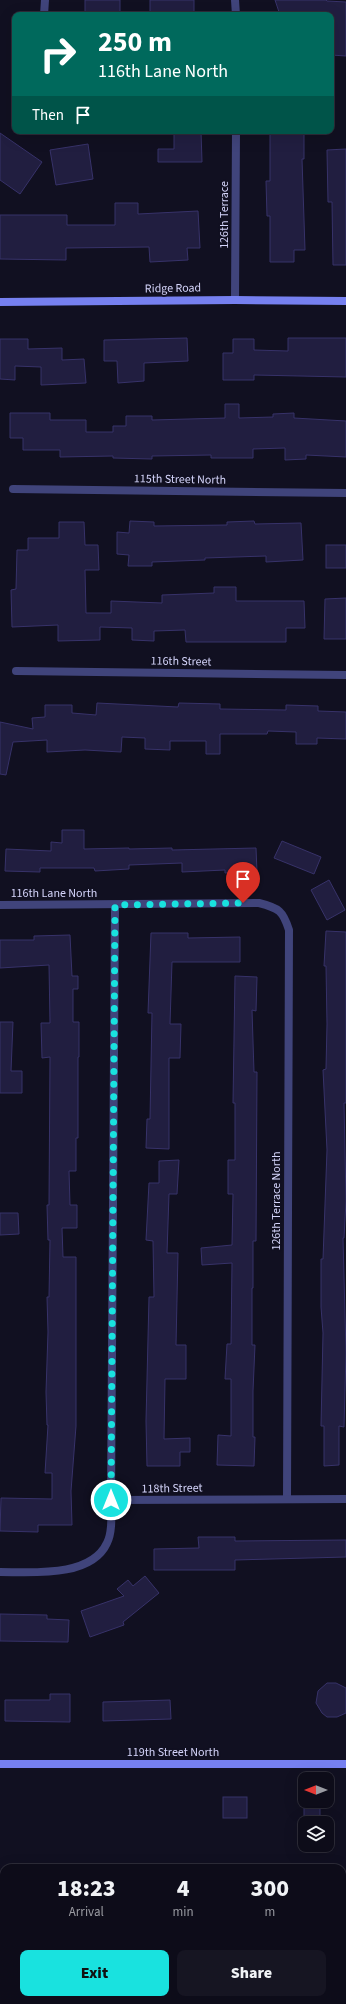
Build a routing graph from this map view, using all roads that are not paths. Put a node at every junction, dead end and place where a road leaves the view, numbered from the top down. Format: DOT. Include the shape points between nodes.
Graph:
graph roads {
  1 [pos="45,0"];
  2 [pos="235,0"];
  3 [pos="44,12"];
  4 [pos="236,12"];
  5 [pos="236,134"];
  6 [pos="235,300"];
  7 [pos="346,301"];
  8 [pos="0,302"];
  9 [pos="13,489"];
  10 [pos="346,493"];
  11 [pos="16,671"];
  12 [pos="346,675"];
  13 [pos="115,905"];
  14 [pos="0,906"];
  15 [pos="276,908"];
  16 [pos="287,1499"];
  17 [pos="346,1499"];
  18 [pos="111,1500"];
  19 [pos="0,1572"];
  20 [pos="0,1764"];
  21 [pos="346,1764"];
  1 -- 3 [label="street"];
  2 -- 4 [label="street"];
  5 -- 6 [label="street, 126th Terrace"];
  6 -- 7 [label="street, Ridge Road"];
  6 -- 8 [label="street, Ridge Road"];
  9 -- 10 [label="street, 115th Street North"];
  11 -- 12 [label="street, 116th Street"];
  13 -- 14 [label="street, 116th Lane North"];
  13 -- 15 [label="street, 116th Lane North" via="259,903"];
  13 -- 18 [label="street"];
  15 -- 16 [label="street, 126th Terrace North" via="285,917 289,930"];
  16 -- 17 [label="street, 118th Street"];
  16 -- 18 [label="street, 118th Street"];
  18 -- 19 [label="street" via="107,1543 95,1557 82,1565 68,1569 47,1572"];
  20 -- 21 [label="street, 119th Street North"];
}
